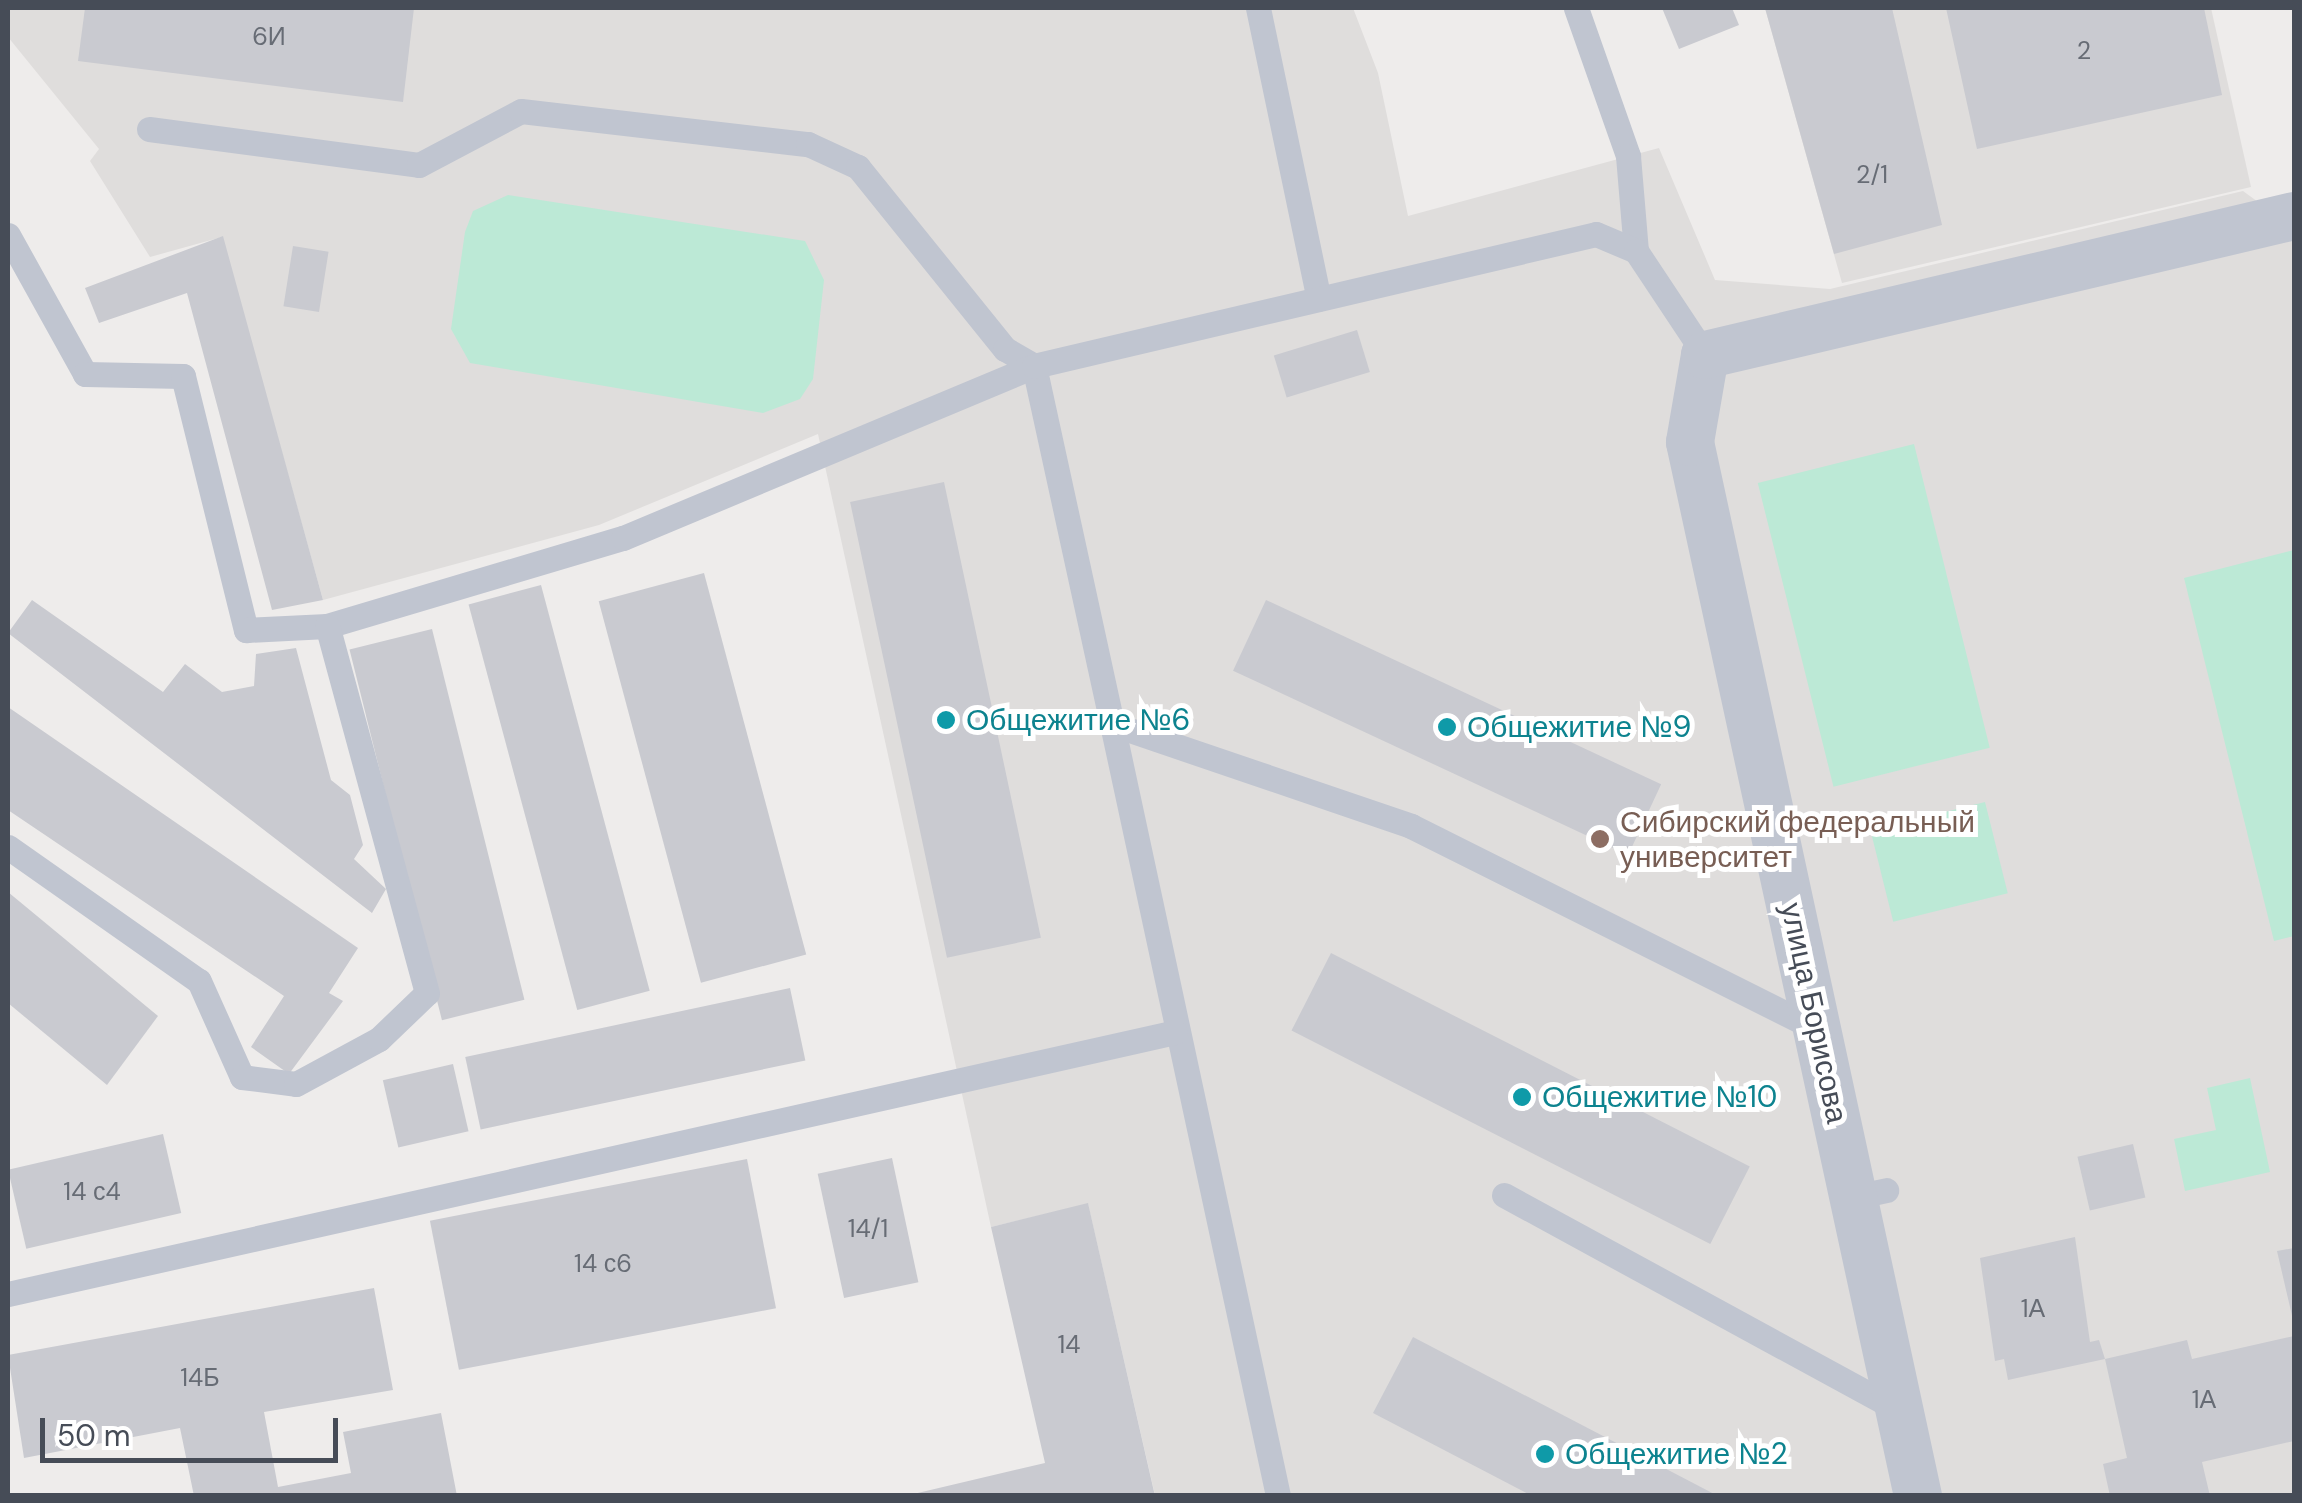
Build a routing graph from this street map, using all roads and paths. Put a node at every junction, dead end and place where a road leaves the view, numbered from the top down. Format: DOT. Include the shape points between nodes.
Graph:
graph roads {
  1 [pos="1258,8"];
  2 [pos="1576,8"];
  3 [pos="149,129"];
  4 [pos="2294,216"];
  5 [pos="8,235"];
  6 [pos="1636,252"];
  7 [pos="1320,298"];
  8 [pos="1705,355"];
  9 [pos="1034,366"];
  10 [pos="327,626"];
  11 [pos="1112,724"];
  12 [pos="8,847"];
  13 [pos="1816,1029"];
  14 [pos="1175,1032"];
  15 [pos="1504,1195"];
  16 [pos="8,1294"];
  17 [pos="1900,1410"];
  18 [pos="1278,1496"];
  19 [pos="1918,1496"];
  1 -- 7 [label="lane"];
  2 -- 6 [label="lane" via="1628,156"];
  3 -- 9 [label="lane" via="420,165 522,111 808,144 858,167 1005,349"];
  4 -- 8 [label="street"];
  5 -- 10 [label="lane" via="86,374 183,376 246,630"];
  6 -- 7 [label="lane" via="1596,234"];
  6 -- 8 [label="lane"];
  7 -- 9 [label="lane"];
  8 -- 13 [label="street, улица Борисова" via="1690,442"];
  9 -- 10 [label="lane" via="623,538"];
  9 -- 11 [label="lane"];
  10 -- 12 [label="lane" via="427,993 379,1039 296,1084 242,1077 199,981"];
  11 -- 13 [label="lane" via="1410,826"];
  11 -- 14 [label="lane"];
  13 -- 17 [label="street, улица Борисова" via="1870,1194"];
  14 -- 16 [label="lane"];
  14 -- 18 [label="lane"];
  15 -- 17 [label="lane"];
  17 -- 19 [label="street, улица Борисова"];
}
